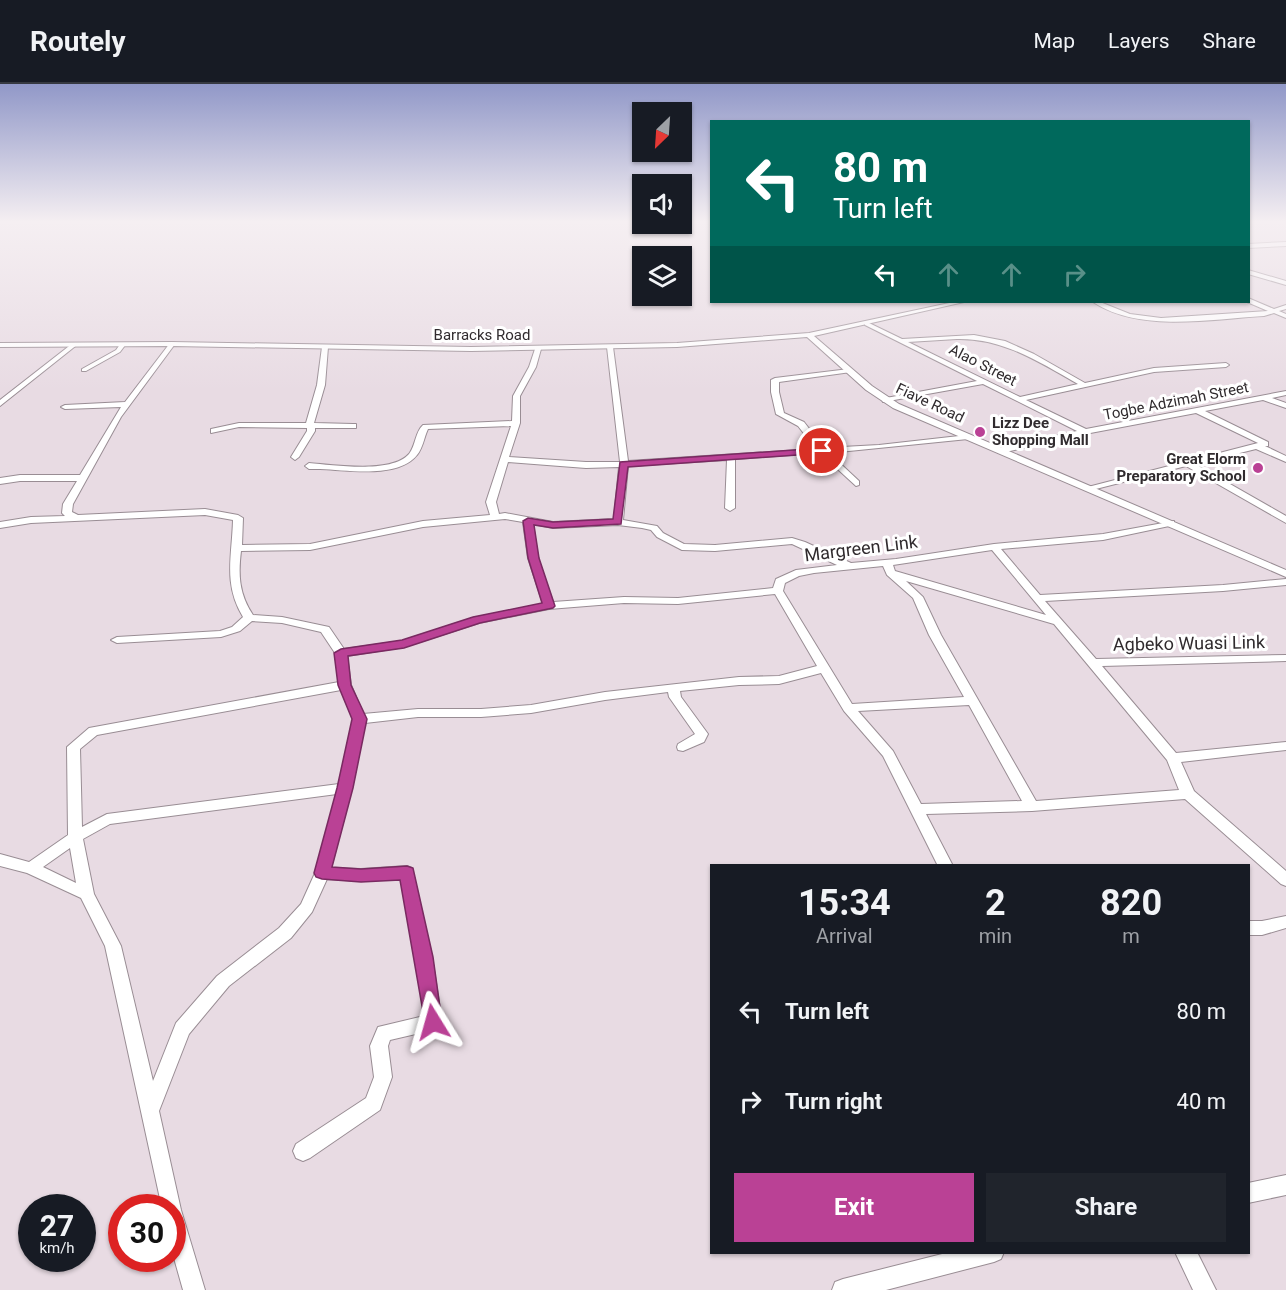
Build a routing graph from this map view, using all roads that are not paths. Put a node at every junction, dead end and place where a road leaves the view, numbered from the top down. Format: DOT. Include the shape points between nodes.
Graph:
graph roads {
  1 [pos="1266,277"];
  2 [pos="1286,283"];
  3 [pos="1250,301"];
  4 [pos="957,303"];
  5 [pos="1098,303"];
  6 [pos="1286,307"];
  7 [pos="1272,310"];
  8 [pos="1286,316"];
  9 [pos="867,324"];
  10 [pos="809,336"];
  11 [pos="904,340"];
  12 [pos="75,344"];
  13 [pos="123,344"];
  14 [pos="172,344"];
  15 [pos="0,345"];
  16 [pos="325,347"];
  17 [pos="610,347"];
  18 [pos="538,349"];
  19 [pos="1226,365"];
  20 [pos="84,370"];
  21 [pos="849,371"];
  22 [pos="985,382"];
  23 [pos="1084,385"];
  24 [pos="1286,393"];
  25 [pos="1264,398"];
  26 [pos="1021,399"];
  27 [pos="886,400"];
  28 [pos="0,404"];
  29 [pos="128,404"];
  30 [pos="1286,406"];
  31 [pos="65,407"];
  32 [pos="1197,410"];
  33 [pos="516,423"];
  34 [pos="311,424"];
  35 [pos="353,426"];
  36 [pos="214,431"];
  37 [pos="1085,432"];
  38 [pos="968,437"];
  39 [pos="1257,446"];
  40 [pos="822,451"];
  41 [pos="1001,451"];
  42 [pos="731,456"];
  43 [pos="295,457"];
  44 [pos="506,459"];
  45 [pos="1286,459"];
  46 [pos="624,464"];
  47 [pos="1189,464"];
  48 [pos="309,466"];
  49 [pos="82,478"];
  50 [pos="0,481"];
  51 [pos="856,483"];
  52 [pos="1088,488"];
  53 [pos="730,508"];
  54 [pos="495,517"];
  55 [pos="77,518"];
  56 [pos="1286,520"];
  57 [pos="528,521"];
  58 [pos="618,522"];
  59 [pos="1172,523"];
  60 [pos="0,525"];
  61 [pos="994,547"];
  62 [pos="237,548"];
  63 [pos="850,567"];
  64 [pos="889,568"];
  65 [pos="1286,574"];
  66 [pos="1286,582"];
  67 [pos="778,591"];
  68 [pos="1039,598"];
  69 [pos="549,606"];
  70 [pos="249,618"];
  71 [pos="1058,622"];
  72 [pos="117,640"];
  73 [pos="341,653"];
  74 [pos="1286,658"];
  75 [pos="1092,663"];
  76 [pos="825,668"];
  77 [pos="345,685"];
  78 [pos="674,688"];
  79 [pos="971,701"];
  80 [pos="848,708"];
  81 [pos="359,719"];
  82 [pos="1286,746"];
  83 [pos="683,747"];
  84 [pos="1173,758"];
  85 [pos="345,788"];
  86 [pos="1188,794"];
  87 [pos="1032,806"];
  88 [pos="916,809"];
  89 [pos="75,837"];
  90 [pos="0,860"];
  91 [pos="945,864"];
  92 [pos="31,868"];
  93 [pos="322,873"];
  94 [pos="1286,879"];
  95 [pos="86,894"];
  96 [pos="1286,922"];
  97 [pos="1250,928"];
  98 [pos="150,1111"];
  99 [pos="303,1151"];
  100 [pos="1286,1185"];
  101 [pos="1250,1193"];
  102 [pos="169,1194"];
  103 [pos="986,1254"];
  104 [pos="1186,1254"];
  105 [pos="186,1262"];
  106 [pos="194,1290"];
  107 [pos="843,1290"];
  108 [pos="1205,1290"];
  1 -- 2 [label="street"];
  3 -- 7 [label="street"];
  4 -- 9 [label="street, Barracks Road"];
  5 -- 7 [label="street" via="1129,316 1161,320 1264,314"];
  6 -- 7 [label="street"];
  7 -- 8 [label="street"];
  9 -- 10 [label="street, Barracks Road"];
  9 -- 11 [label="street, Alao Street"];
  10 -- 17 [label="street, Barracks Road"];
  10 -- 21 [label="street, Fiave Road"];
  11 -- 22 [label="street, Alao Street"];
  11 -- 23 [label="street" via="974,337 997,342"];
  12 -- 13 [label="street, Barracks Road"];
  12 -- 15 [label="street, Barracks Road"];
  12 -- 28 [label="street"];
  13 -- 14 [label="street, Barracks Road"];
  13 -- 20 [label="street" via="118,351"];
  14 -- 16 [label="street, Barracks Road"];
  14 -- 29 [label="street"];
  16 -- 18 [label="street, Barracks Road"];
  16 -- 34 [label="street"];
  17 -- 18 [label="street, Barracks Road"];
  17 -- 46 [label="street"];
  18 -- 33 [label="street" via="534,365 517,395"];
  19 -- 23 [label="street" via="1154,370"];
  21 -- 27 [label="street, Fiave Road"];
  21 -- 40 [label="street" via="775,380 780,414 801,424"];
  22 -- 26 [label="street, Alao Street"];
  22 -- 27 [label="street"];
  23 -- 26 [label="street"];
  24 -- 25 [label="street, Togbe Adzimah Street"];
  25 -- 30 [label="street"];
  25 -- 32 [label="street, Togbe Adzimah Street"];
  26 -- 37 [label="street, Alao Street"];
  27 -- 38 [label="street, Fiave Road"];
  29 -- 31 [label="street"];
  29 -- 49 [label="street"];
  32 -- 37 [label="street, Togbe Adzimah Street"];
  32 -- 39 [label="street" via="1265,444"];
  33 -- 44 [label="street"];
  33 -- 48 [label="street" via="426,427 416,451 396,467"];
  34 -- 35 [label="street"];
  34 -- 36 [label="street" via="239,425"];
  34 -- 43 [label="street" via="311,431"];
  37 -- 41 [label="street, Togbe Adzimah Street"];
  38 -- 40 [label="street"];
  38 -- 41 [label="street, Fiave Road"];
  39 -- 45 [label="street"];
  39 -- 47 [label="street"];
  40 -- 42 [label="street"];
  40 -- 51 [label="street"];
  41 -- 52 [label="street, Fiave Road"];
  42 -- 46 [label="street"];
  42 -- 53 [label="street"];
  44 -- 46 [label="street"];
  44 -- 54 [label="street" via="491,502"];
  46 -- 58 [label="street"];
  47 -- 52 [label="street"];
  47 -- 56 [label="street"];
  49 -- 50 [label="street"];
  49 -- 55 [label="street" via="66,509 66,513"];
  52 -- 59 [label="street, Fiave Road"];
  54 -- 57 [label="street"];
  54 -- 62 [label="street" via="423,524 310,547"];
  55 -- 60 [label="street"];
  55 -- 62 [label="street" via="205,512 238,518"];
  57 -- 58 [label="street" via="553,525"];
  57 -- 69 [label="street" via="533,558"];
  58 -- 63 [label="street" via="654,528 682,548 792,541"];
  59 -- 61 [label="street, Margreen Link" via="1103,537"];
  59 -- 65 [label="street, Fiave Road"];
  61 -- 64 [label="street, Margreen Link"];
  61 -- 68 [label="street"];
  62 -- 70 [label="street" via="232,573 237,601"];
  63 -- 64 [label="street, Margreen Link"];
  63 -- 67 [label="street, Margreen Link" via="796,573 780,581"];
  64 -- 71 [label="street"];
  64 -- 79 [label="street" via="918,597"];
  66 -- 68 [label="street"];
  67 -- 69 [label="street"];
  67 -- 76 [label="street"];
  68 -- 71 [label="street"];
  69 -- 73 [label="street" via="477,620 404,644"];
  70 -- 72 [label="street" via="221,634"];
  70 -- 73 [label="street" via="325,629"];
  71 -- 75 [label="street"];
  73 -- 77 [label="street"];
  74 -- 75 [label="street, Agbeko Wuasi Link"];
  75 -- 84 [label="street"];
  76 -- 78 [label="street" via="779,680"];
  76 -- 80 [label="street"];
  77 -- 81 [label="street"];
  77 -- 89 [label="street" via="93,731 73,747"];
  78 -- 81 [label="street" via="531,709"];
  78 -- 83 [label="street" via="675,697 702,734 699,740"];
  79 -- 80 [label="street"];
  79 -- 87 [label="street"];
  80 -- 88 [label="street" via="888,754"];
  81 -- 85 [label="street"];
  82 -- 84 [label="street"];
  84 -- 86 [label="street"];
  85 -- 89 [label="street" via="107,819"];
  85 -- 93 [label="street"];
  86 -- 87 [label="street"];
  86 -- 94 [label="street"];
  87 -- 88 [label="street"];
  88 -- 91 [label="street"];
  89 -- 92 [label="street"];
  89 -- 95 [label="street"];
  90 -- 92 [label="street"];
  92 -- 95 [label="street"];
  93 -- 98 [label="street" via="307,908 285,933 223,981 182,1029"];
  93 -- 99 [label="street" via="407,872 433,1022 384,1033 379,1046 383,1077 373,1104"];
  95 -- 98 [label="street" via="113,946"];
  96 -- 97 [label="street"];
  98 -- 102 [label="street"];
  100 -- 101 [label="street"];
  103 -- 107 [label="street"];
  104 -- 108 [label="street"];
  105 -- 106 [label="street"];
}
